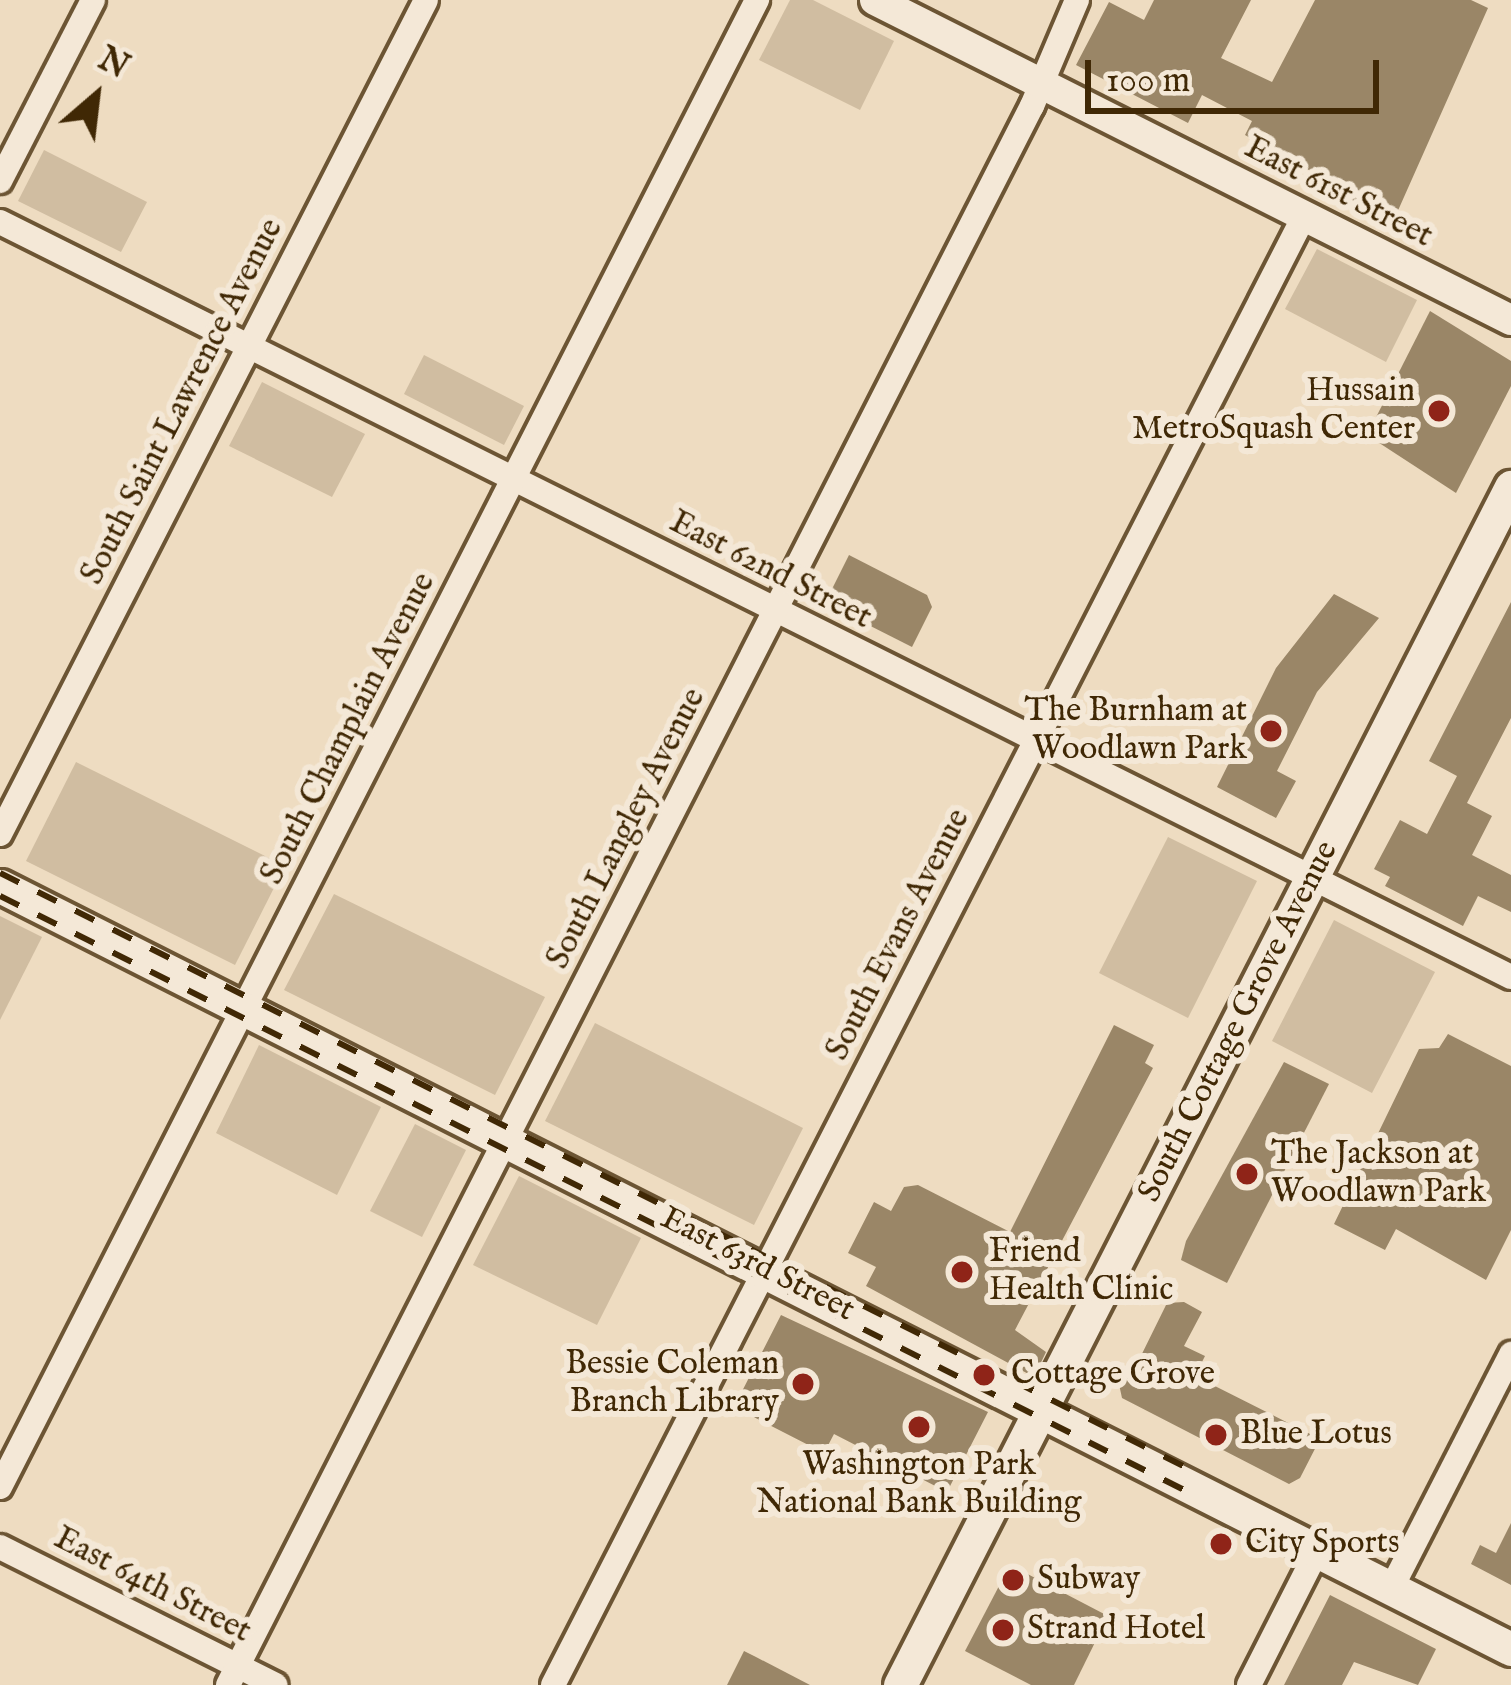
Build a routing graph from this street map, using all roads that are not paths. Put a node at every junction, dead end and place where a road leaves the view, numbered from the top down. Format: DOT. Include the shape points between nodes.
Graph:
graph roads {
  1 [pos="93,0"];
  2 [pos="426,0"];
  3 [pos="757,0"];
  4 [pos="875,0"];
  5 [pos="1077,0"];
  6 [pos="1040,83"];
  7 [pos="0,181"];
  8 [pos="1304,216"];
  9 [pos="0,222"];
  10 [pos="1511,320"];
  11 [pos="249,347"];
  12 [pos="513,479"];
  13 [pos="1511,487"];
  14 [pos="775,611"];
  15 [pos="1036,742"];
  16 [pos="0,834"];
  17 [pos="1311,880"];
  18 [pos="0,886"];
  19 [pos="1511,977"];
  20 [pos="244,1008"];
  21 [pos="506,1139"];
  22 [pos="764,1269"];
  23 [pos="1511,1354"];
  24 [pos="1042,1409"];
  25 [pos="0,1487"];
  26 [pos="0,1546"];
  27 [pos="1318,1549"];
  28 [pos="1392,1587"];
  29 [pos="1511,1649"];
  30 [pos="232,1676"];
  31 [pos="275,1685"];
  32 [pos="553,1685"];
  33 [pos="900,1685"];
  34 [pos="1249,1685"];
  1 -- 7 [label="street"];
  2 -- 11 [label="street, South Saint Lawrence Avenue"];
  3 -- 12 [label="street, South Champlain Avenue"];
  4 -- 6 [label="street, East 61st Street"];
  5 -- 6 [label="street, South Langley Avenue"];
  6 -- 8 [label="street, East 61st Street"];
  6 -- 14 [label="street, South Langley Avenue"];
  8 -- 10 [label="street, East 61st Street"];
  8 -- 15 [label="street, South Evans Avenue"];
  9 -- 11 [label="street, East 62nd Street"];
  11 -- 12 [label="street, East 62nd Street"];
  11 -- 16 [label="street, South Saint Lawrence Avenue"];
  12 -- 14 [label="street, East 62nd Street"];
  12 -- 20 [label="street, South Champlain Avenue"];
  13 -- 17 [label="main road, South Cottage Grove Avenue"];
  14 -- 15 [label="street, East 62nd Street"];
  14 -- 21 [label="street, South Langley Avenue"];
  15 -- 17 [label="street, East 62nd Street"];
  15 -- 22 [label="street, South Evans Avenue"];
  17 -- 19 [label="street, East 62nd Street"];
  17 -- 24 [label="main road, South Cottage Grove Avenue"];
  18 -- 20 [label="main road, East 63rd Street"];
  20 -- 21 [label="main road, East 63rd Street"];
  20 -- 25 [label="street, South Champlain Avenue"];
  21 -- 22 [label="main road, East 63rd Street"];
  21 -- 30 [label="street, South Langley Avenue"];
  22 -- 24 [label="main road, East 63rd Street"];
  22 -- 32 [label="street, South Evans Avenue"];
  23 -- 28 [label="street"];
  24 -- 27 [label="main road, East 63rd Street"];
  24 -- 33 [label="main road, South Cottage Grove Avenue"];
  26 -- 30 [label="street, East 64th Street"];
  27 -- 28 [label="main road, East 63rd Street"];
  27 -- 34 [label="street"];
  28 -- 29 [label="main road, East 63rd Street"];
  30 -- 31 [label="street, East 64th Street"];
}
